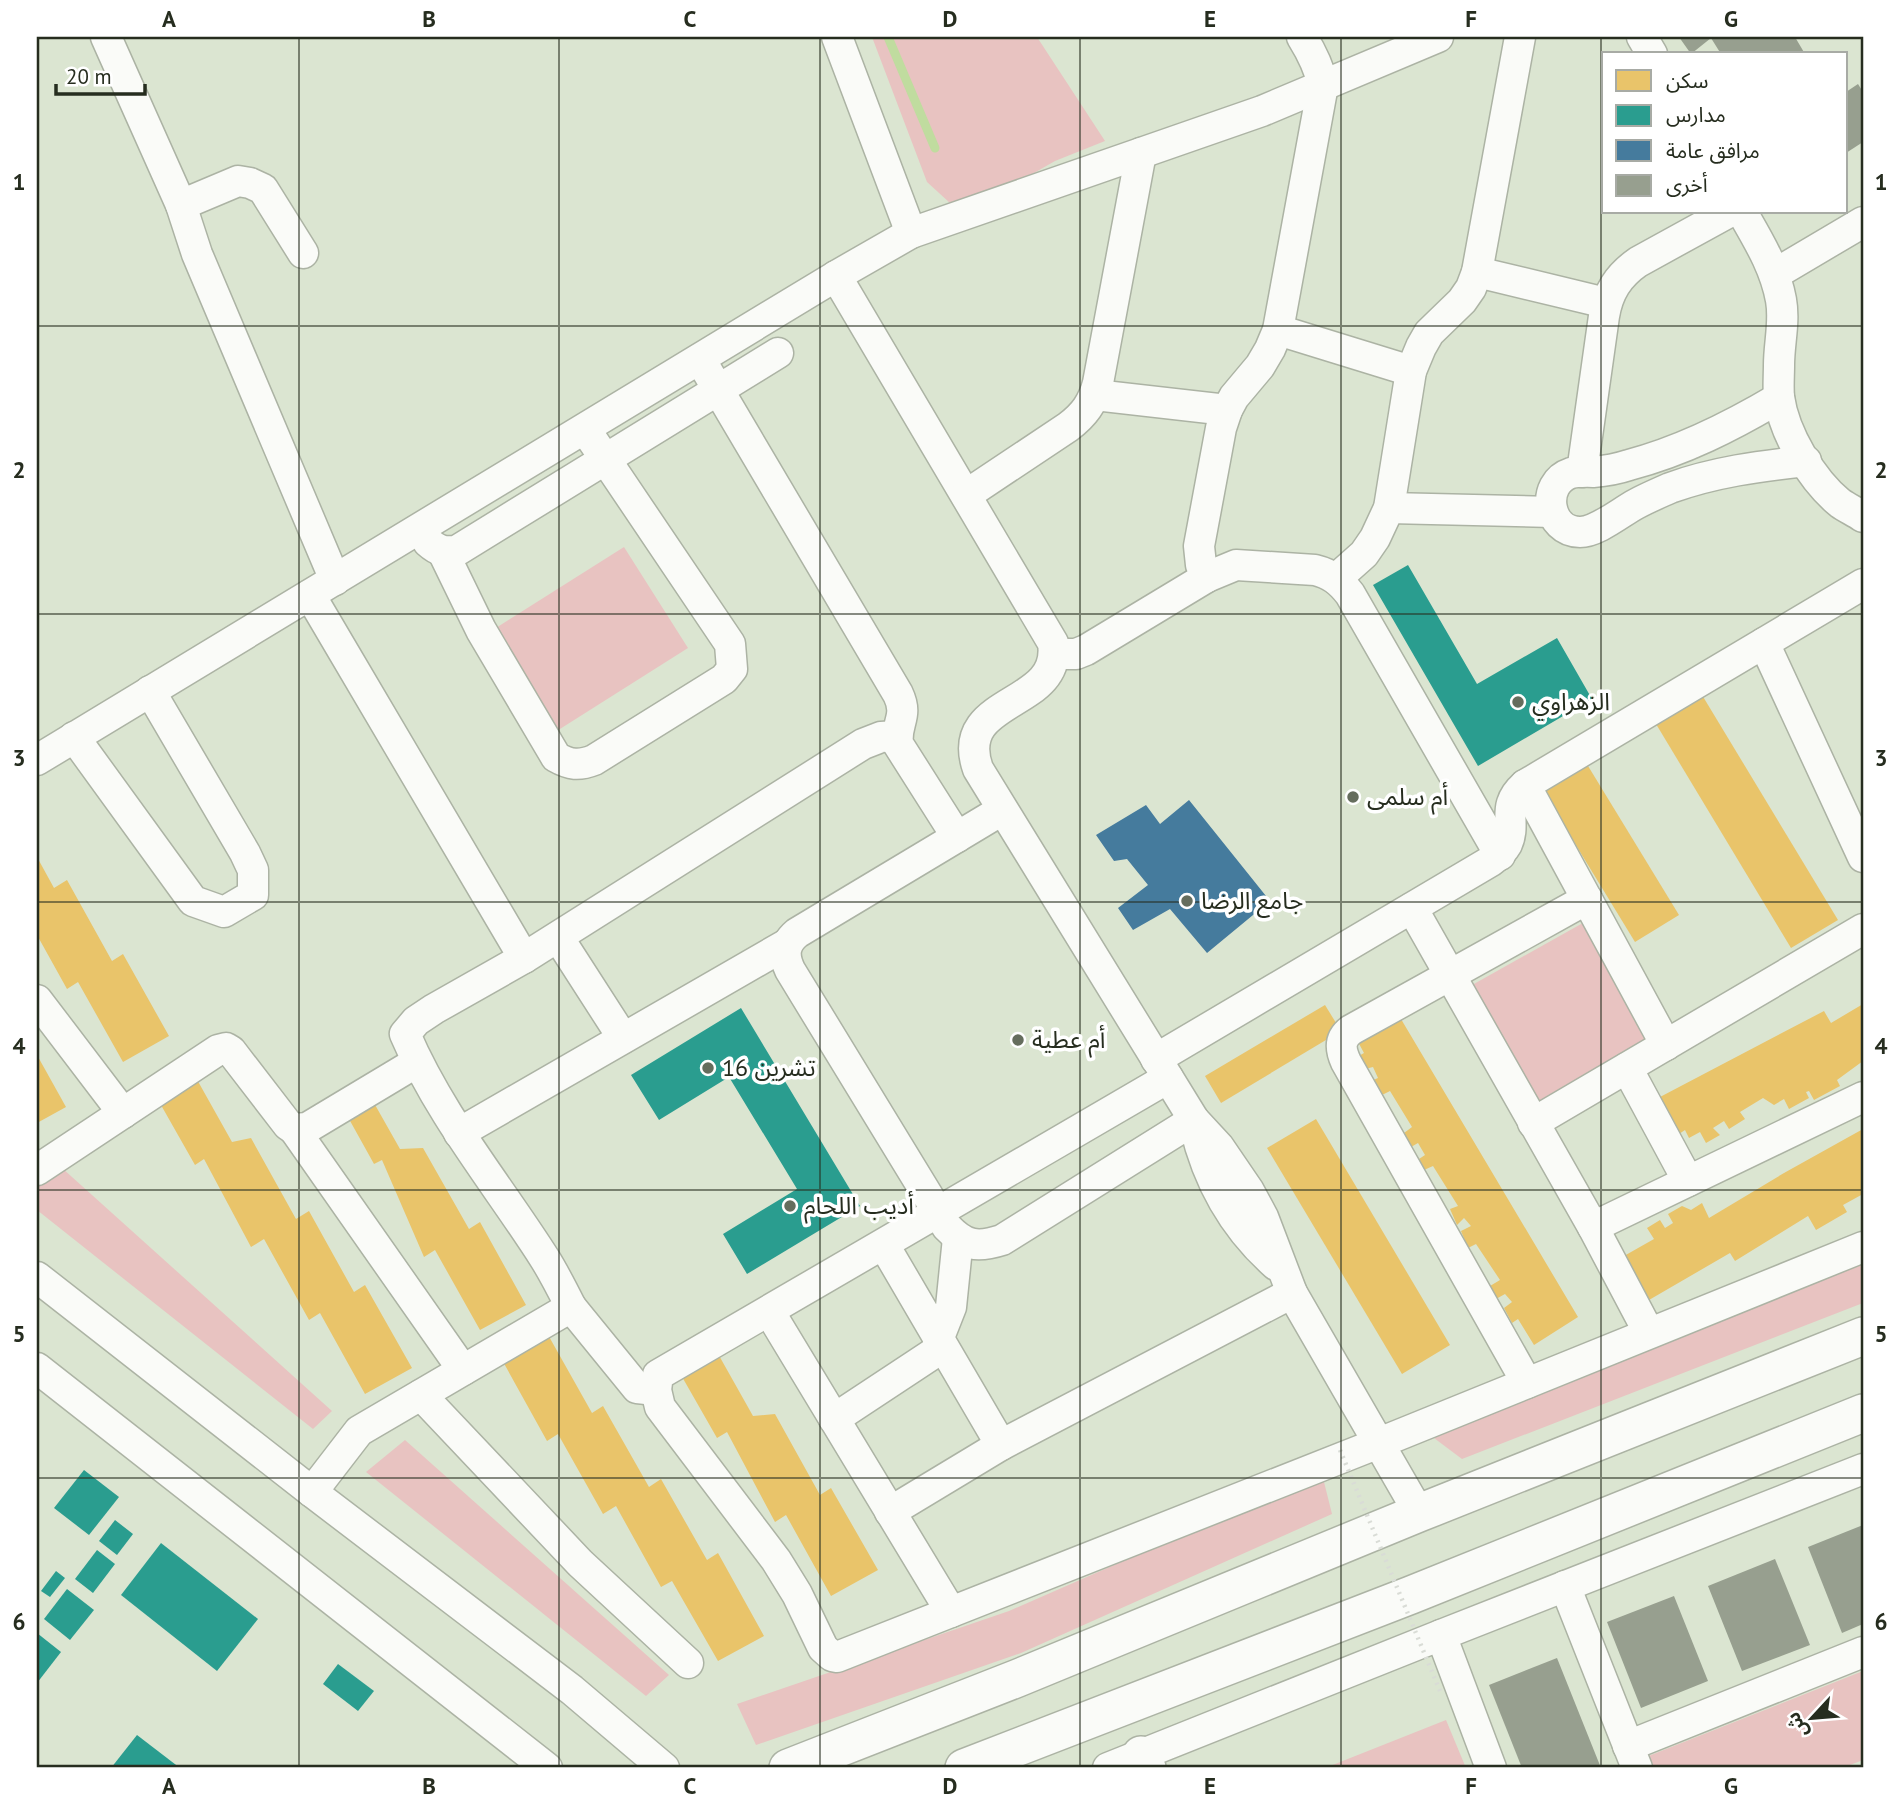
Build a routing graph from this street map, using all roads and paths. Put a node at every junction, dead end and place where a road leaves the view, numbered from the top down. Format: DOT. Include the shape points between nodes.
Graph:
graph roads {
  1 [pos="106,37"];
  2 [pos="837,37"];
  3 [pos="1302,37"];
  4 [pos="1438,37"];
  5 [pos="1520,37"];
  6 [pos="1323,85"];
  7 [pos="1140,153"];
  8 [pos="181,205"];
  9 [pos="1725,214"];
  10 [pos="1743,214"];
  11 [pos="1863,222"];
  12 [pos="911,233"];
  13 [pos="303,253"];
  14 [pos="1477,272"];
  15 [pos="1775,274"];
  16 [pos="836,276"];
  17 [pos="1606,303"];
  18 [pos="1278,330"];
  19 [pos="778,353"];
  20 [pos="699,359"];
  21 [pos="1412,370"];
  22 [pos="718,390"];
  23 [pos="1095,395"];
  24 [pos="1779,398"];
  25 [pos="1227,410"];
  26 [pos="584,429"];
  27 [pos="1708,436"];
  28 [pos="605,460"];
  29 [pos="1805,461"];
  30 [pos="1582,472"];
  31 [pos="1721,474"];
  32 [pos="966,495"];
  33 [pos="1389,508"];
  34 [pos="1552,512"];
  35 [pos="1863,517"];
  36 [pos="420,529"];
  37 [pos="443,552"];
  38 [pos="1207,577"];
  39 [pos="1336,579"];
  40 [pos="1863,584"];
  41 [pos="322,587"];
  42 [pos="1764,643"];
  43 [pos="1055,654"];
  44 [pos="150,691"];
  45 [pos="897,736"];
  46 [pos="74,737"];
  47 [pos="37,760"];
  48 [pos="1525,785"];
  49 [pos="1002,810"];
  50 [pos="957,838"];
  51 [pos="1500,855"];
  52 [pos="1863,857"];
  53 [pos="1587,899"];
  54 [pos="1412,908"];
  55 [pos="1863,929"];
  56 [pos="558,937"];
  57 [pos="787,944"];
  58 [pos="524,958"];
  59 [pos="1450,975"];
  60 [pos="37,1000"];
  61 [pos="623,1038"];
  62 [pos="1666,1045"];
  63 [pos="416,1062"];
  64 [pos="1162,1068"];
  65 [pos="1627,1068"];
  66 [pos="1863,1097"];
  67 [pos="123,1113"];
  68 [pos="1194,1119"];
  69 [pos="1534,1122"];
  70 [pos="294,1129"];
  71 [pos="459,1133"];
  72 [pos="37,1170"];
  73 [pos="1688,1181"];
  74 [pos="939,1213"];
  75 [pos="1593,1227"];
  76 [pos="958,1238"];
  77 [pos="884,1245"];
  78 [pos="1863,1247"];
  79 [pos="37,1277"];
  80 [pos="1288,1282"];
  81 [pos="571,1307"];
  82 [pos="769,1311"];
  83 [pos="1649,1333"];
  84 [pos="1863,1336"];
  85 [pos="941,1343"];
  86 [pos="37,1368"];
  87 [pos="463,1370"];
  88 [pos="1527,1383"];
  89 [pos="656,1390"];
  90 [pos="421,1395"];
  91 [pos="1863,1413"];
  92 [pos="834,1419"];
  93 [pos="1379,1443"];
  94 [pos="1001,1445"];
  95 [pos="1340,1450"];
  96 [pos="1863,1469"];
  97 [pos="312,1492"];
  98 [pos="890,1512"];
  99 [pos="1419,1513"];
  100 [pos="1565,1586"];
  101 [pos="951,1612"];
  102 [pos="1441,1635"];
  103 [pos="1863,1652"];
  104 [pos="688,1663"];
  105 [pos="1440,1691"];
  106 [pos="1632,1757"];
  107 [pos="1132,1764"];
  108 [pos="547,1768"];
  109 [pos="664,1768"];
  110 [pos="788,1768"];
  111 [pos="964,1768"];
  112 [pos="1492,1768"];
  1 -- 8 [label="street"];
  2 -- 12 [label="street"];
  3 -- 6 [label="street"];
  4 -- 6 [label="street"];
  5 -- 14 [label="street"];
  6 -- 7 [label="street"];
  6 -- 18 [label="street"];
  7 -- 12 [label="street"];
  7 -- 23 [label="street"];
  8 -- 13 [label="street" via="238,181 250,183 263,189"];
  8 -- 41 [label="street"];
  9 -- 17 [label="street" via="1632,266 1617,281"];
  10 -- 15 [label="street"];
  11 -- 15 [label="street"];
  12 -- 16 [label="street"];
  14 -- 17 [label="street"];
  14 -- 21 [label="street" via="1462,301 1429,333"];
  15 -- 24 [label="street" via="1783,331"];
  16 -- 20 [label="street"];
  16 -- 32 [label="street"];
  17 -- 30 [label="street"];
  18 -- 21 [label="street"];
  18 -- 25 [label="street" via="1260,366"];
  19 -- 22 [label="street"];
  20 -- 22 [label="street"];
  20 -- 26 [label="street"];
  21 -- 33 [label="street"];
  22 -- 28 [label="street"];
  22 -- 45 [label="street" via="898,694 904,711"];
  23 -- 25 [label="street"];
  23 -- 32 [label="street" via="1080,418"];
  24 -- 27 [label="street"];
  24 -- 29 [label="street" via="1790,435"];
  25 -- 38 [label="street" via="1199,546"];
  26 -- 28 [label="street"];
  26 -- 36 [label="street"];
  27 -- 30 [label="street" via="1631,465"];
  27 -- 31 [label="street"];
  28 -- 37 [label="street" via="458,550"];
  28 -- 37 [label="street" via="730,644 732,669 724,679 594,760 568,764 556,757 481,630"];
  29 -- 31 [label="street"];
  29 -- 35 [label="street" via="1816,479"];
  30 -- 34 [label="street" via="1560,480 1553,489"];
  31 -- 34 [label="street" via="1670,488 1590,531 1567,529"];
  32 -- 43 [label="street" via="1048,632"];
  33 -- 34 [label="street"];
  33 -- 39 [label="street" via="1364,554"];
  36 -- 37 [label="street" via="428,543"];
  36 -- 41 [label="street"];
  38 -- 39 [label="street" via="1245,565 1315,570"];
  38 -- 43 [label="street" via="1086,650"];
  39 -- 51 [label="street" via="1350,594"];
  40 -- 42 [label="street"];
  41 -- 44 [label="street"];
  41 -- 58 [label="street"];
  42 -- 48 [label="street"];
  42 -- 52 [label="street"];
  43 -- 49 [label="street" via="1047,676 984,723 973,744 978,769"];
  44 -- 46 [label="street"];
  44 -- 46 [label="street" via="245,853 253,870 253,895 224,912 193,901"];
  45 -- 50 [label="street"];
  45 -- 56 [label="street" via="863,744"];
  46 -- 47 [label="street"];
  48 -- 51 [label="street" via="1513,801 1510,834"];
  48 -- 53 [label="street"];
  49 -- 50 [label="street"];
  49 -- 64 [label="street"];
  50 -- 57 [label="street" via="797,933"];
  51 -- 54 [label="street"];
  53 -- 59 [label="street"];
  53 -- 62 [label="street"];
  54 -- 59 [label="street"];
  54 -- 64 [label="street"];
  55 -- 62 [label="street"];
  56 -- 58 [label="street"];
  56 -- 61 [label="street"];
  57 -- 61 [label="street"];
  57 -- 74 [label="street" via="785,961 790,970"];
  58 -- 63 [label="street" via="416,1021 405,1034"];
  59 -- 69 [label="street"];
  59 -- 88 [label="street" via="1352,1030 1341,1047"];
  60 -- 67 [label="street"];
  61 -- 71 [label="street"];
  62 -- 65 [label="street"];
  63 -- 70 [label="street" via="307,1128"];
  63 -- 71 [label="street"];
  64 -- 68 [label="street"];
  64 -- 74 [label="street"];
  65 -- 69 [label="street"];
  65 -- 73 [label="street"];
  66 -- 73 [label="street"];
  67 -- 70 [label="street" via="226,1048"];
  67 -- 72 [label="street"];
  68 -- 76 [label="street" via="1002,1240 988,1245"];
  68 -- 80 [label="street" via="1249,1191"];
  69 -- 75 [label="street"];
  70 -- 87 [label="street"];
  71 -- 81 [label="street" via="546,1260"];
  73 -- 75 [label="street"];
  74 -- 76 [label="street"];
  74 -- 77 [label="street"];
  75 -- 83 [label="street"];
  76 -- 85 [label="street" via="951,1307"];
  77 -- 82 [label="street"];
  77 -- 85 [label="street"];
  78 -- 83 [label="street"];
  79 -- 97 [label="street"];
  80 -- 93 [label="street"];
  80 -- 94 [label="street"];
  81 -- 87 [label="street"];
  81 -- 89 [label="street" via="636,1388"];
  82 -- 89 [label="street" via="659,1375"];
  82 -- 92 [label="street"];
  83 -- 88 [label="street"];
  84 -- 99 [label="main road"];
  85 -- 92 [label="street"];
  85 -- 94 [label="street"];
  86 -- 108 [label="street"];
  87 -- 90 [label="street"];
  88 -- 93 [label="street"];
  89 -- 101 [label="street" via="660,1407 776,1560 823,1648 832,1656"];
  90 -- 97 [label="street" via="359,1431"];
  90 -- 104 [label="street" via="580,1563"];
  91 -- 111 [label="main road"];
  92 -- 98 [label="street"];
  93 -- 99 [label="street"];
  93 -- 101 [label="street"];
  94 -- 98 [label="street"];
  95 -- 105 [label="path, bridge"];
  96 -- 100 [label="street"];
  97 -- 109 [label="street" via="572,1690"];
  98 -- 101 [label="street"];
  99 -- 110 [label="main road"];
  100 -- 102 [label="street"];
  100 -- 106 [label="street"];
  102 -- 107 [label="street"];
  102 -- 112 [label="street"];
  103 -- 106 [label="street"];
}
